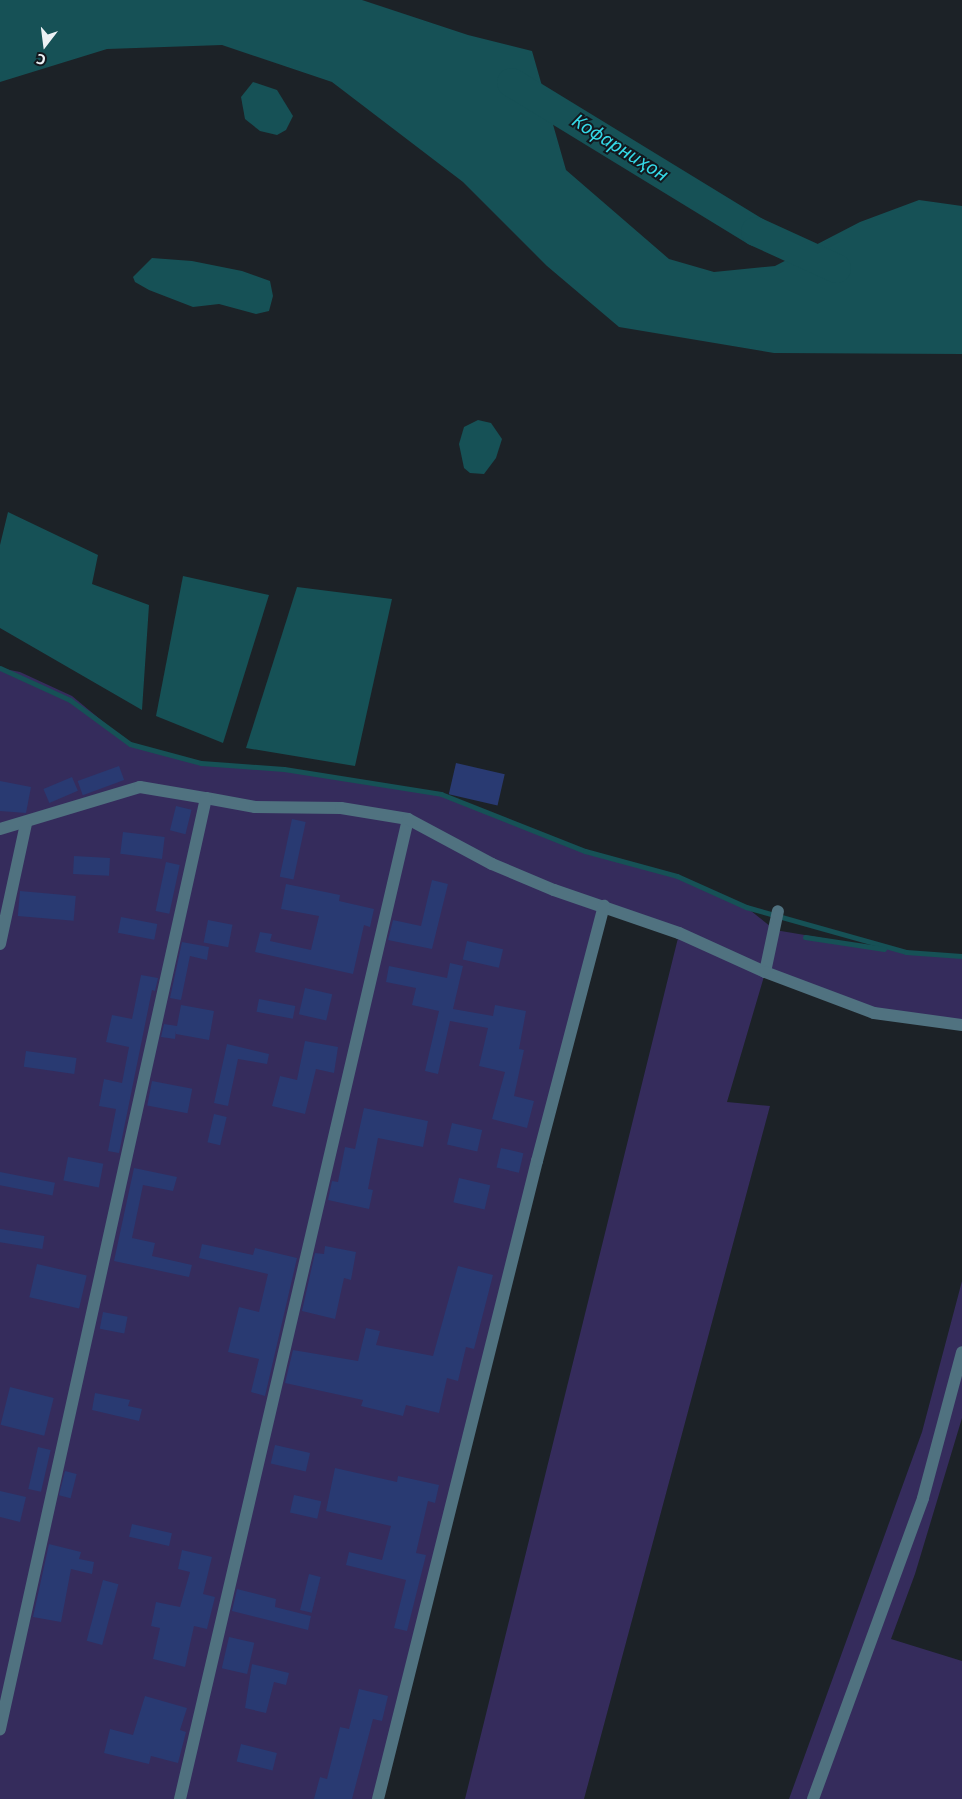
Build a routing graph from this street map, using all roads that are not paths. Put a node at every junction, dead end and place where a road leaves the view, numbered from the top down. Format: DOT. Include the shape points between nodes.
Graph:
graph roads {
  1 [pos="206,798"];
  2 [pos="408,820"];
  3 [pos="26,824"];
  4 [pos="0,829"];
  5 [pos="604,906"];
  6 [pos="778,911"];
  7 [pos="0,944"];
  8 [pos="765,972"];
  9 [pos="962,1025"];
  10 [pos="962,1352"];
  11 [pos="0,1729"];
  12 [pos="180,1799"];
  13 [pos="378,1799"];
  14 [pos="813,1799"];
  1 -- 2 [label="lane" via="255,807 341,808"];
  1 -- 3 [label="lane" via="140,787"];
  1 -- 11 [label="lane"];
  2 -- 5 [label="lane" via="492,864 554,890"];
  2 -- 12 [label="lane"];
  3 -- 4 [label="lane"];
  3 -- 7 [label="lane"];
  5 -- 8 [label="lane" via="680,933"];
  5 -- 13 [label="lane" via="534,1171"];
  6 -- 8 [label="lane"];
  8 -- 9 [label="lane" via="874,1013"];
  10 -- 14 [label="lane" via="923,1498"];
}
